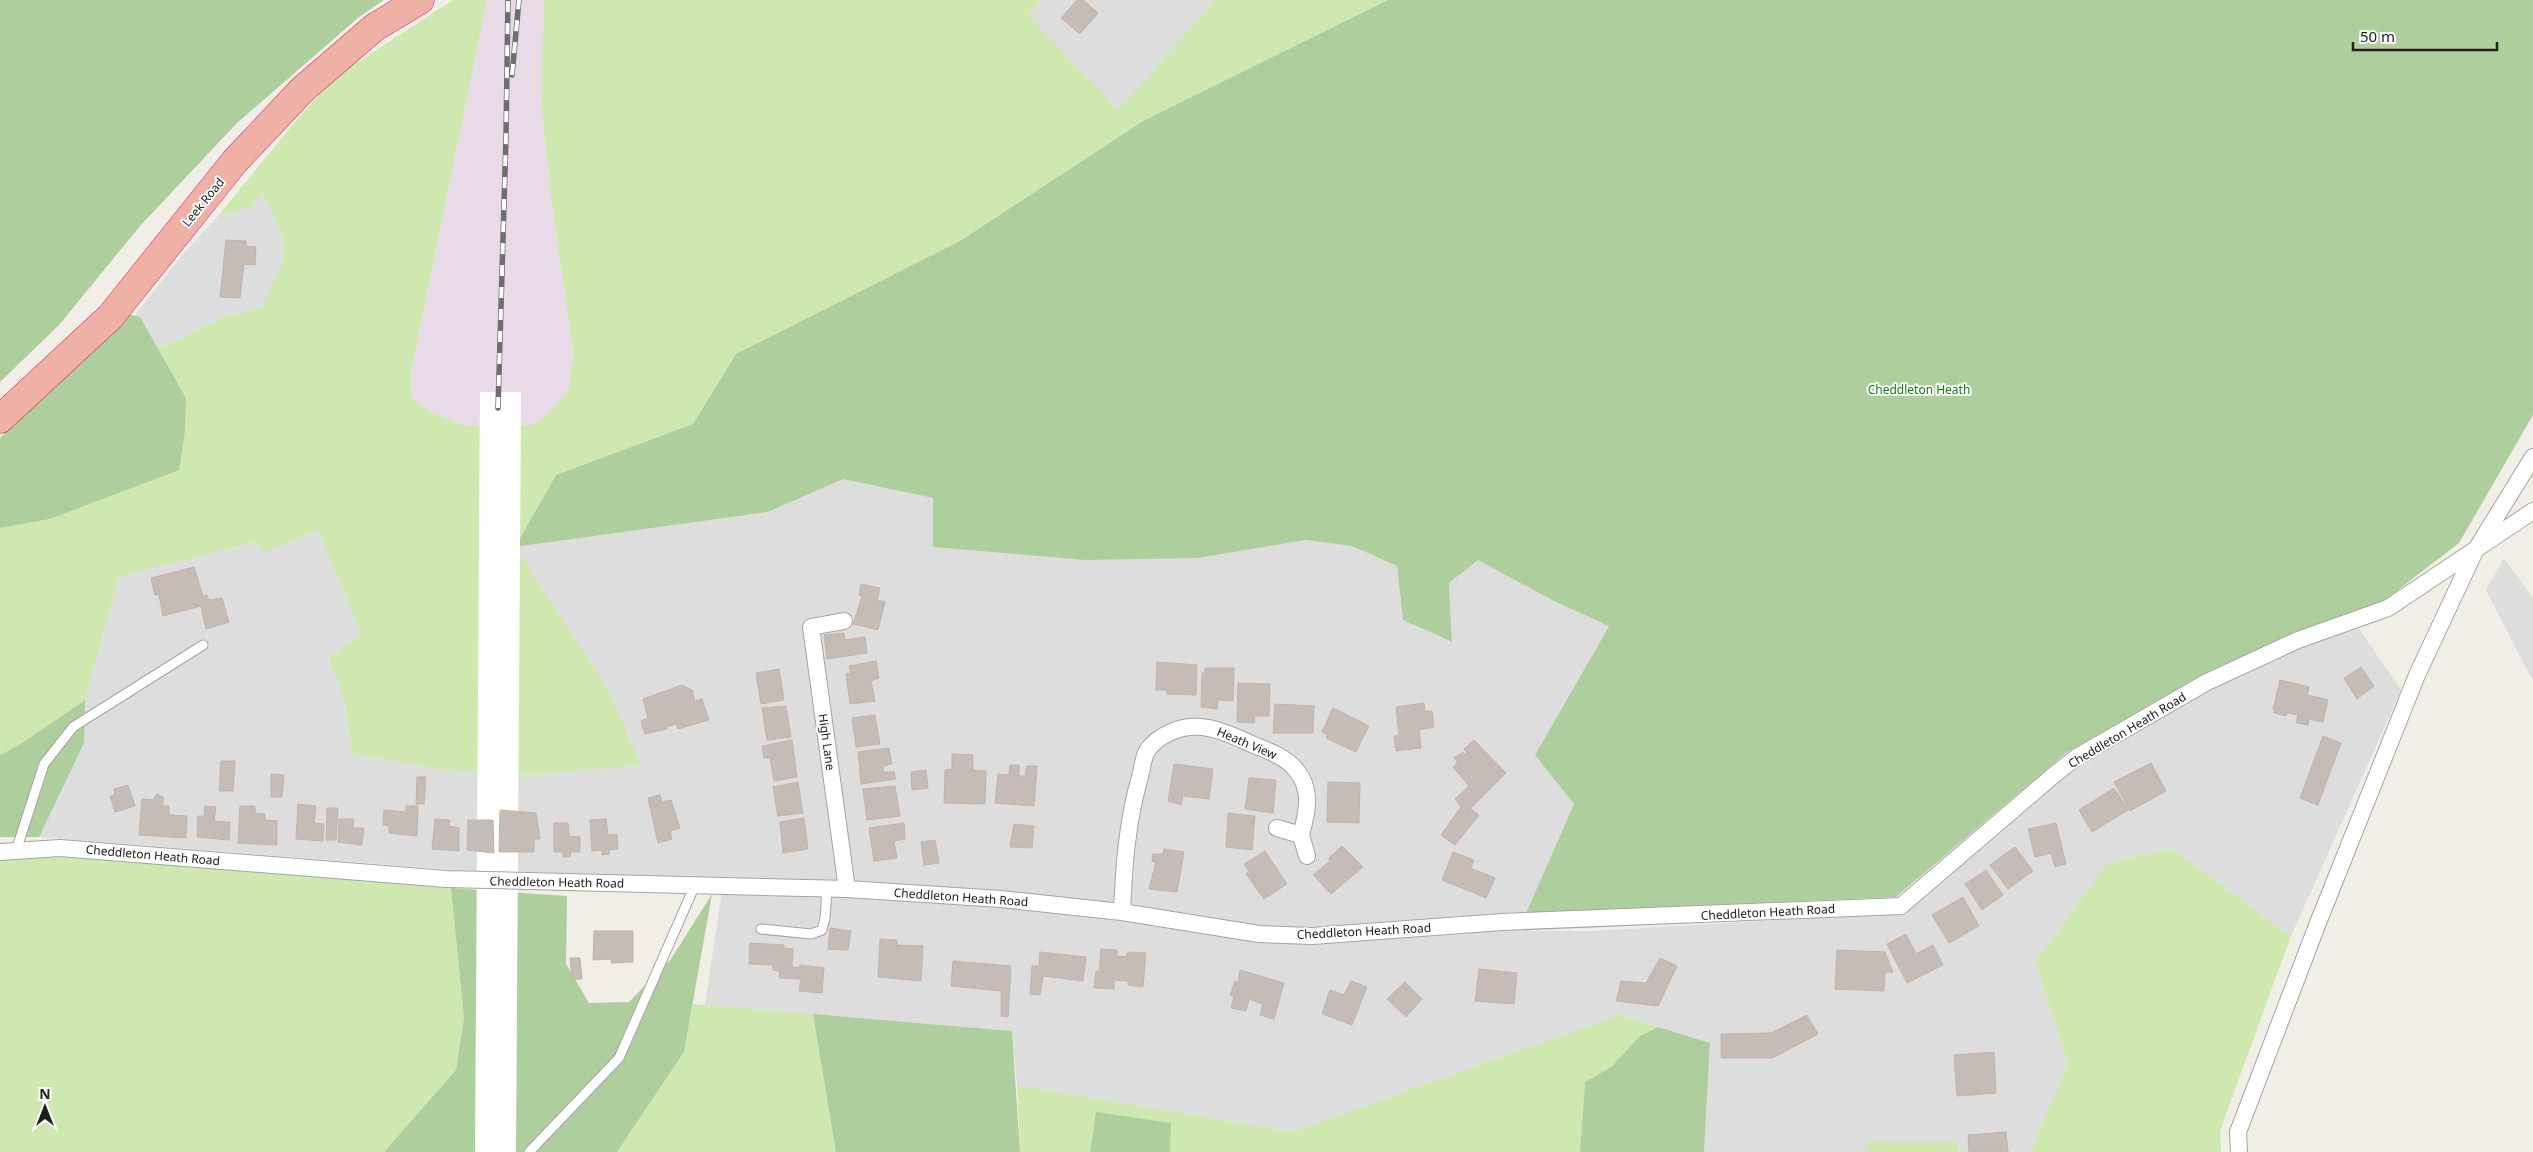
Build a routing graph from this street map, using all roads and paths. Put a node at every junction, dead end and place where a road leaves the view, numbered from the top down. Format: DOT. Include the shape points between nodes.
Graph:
graph roads {
  1 [pos="420,0"];
  2 [pos="0,419"];
  3 [pos="2533,457"];
  4 [pos="2533,510"];
  5 [pos="2475,551"];
  6 [pos="844,621"];
  7 [pos="203,645"];
  8 [pos="1277,828"];
  9 [pos="1301,835"];
  10 [pos="8,851"];
  11 [pos="1307,856"];
  12 [pos="694,885"];
  13 [pos="827,889"];
  14 [pos="847,889"];
  15 [pos="1122,912"];
  16 [pos="761,929"];
  17 [pos="529,1152"];
  18 [pos="2239,1152"];
  1 -- 2 [label="highway, Leek Road" via="375,27 303,89 235,161 110,317"];
  3 -- 5 [label="street"];
  4 -- 5 [label="street, Cheddleton Heath Road"];
  5 -- 15 [label="street, Cheddleton Heath Road" via="2388,608 2298,640 2207,682 2078,757 1901,906 1502,922 1312,936 1259,934"];
  5 -- 18 [label="street" via="2417,675 2316,928 2238,1132"];
  6 -- 14 [label="street, High Lane" via="811,627"];
  7 -- 10 [label="lane" via="73,727 44,764"];
  8 -- 9 [label="street"];
  9 -- 11 [label="street"];
  9 -- 15 [label="street, Heath View" via="1309,807 1306,793 1296,770 1280,756 1215,729 1198,726 1160,737 1147,751 1138,783 1124,849"];
  10 -- 12 [label="street, Cheddleton Heath Road" via="60,848 446,879"];
  12 -- 13 [label="street, Cheddleton Heath Road"];
  12 -- 17 [label="lane" via="619,1058"];
  13 -- 14 [label="street, Cheddleton Heath Road"];
  13 -- 16 [label="lane" via="822,930 811,934"];
  14 -- 15 [label="street, Cheddleton Heath Road" via="1001,899"];
}
